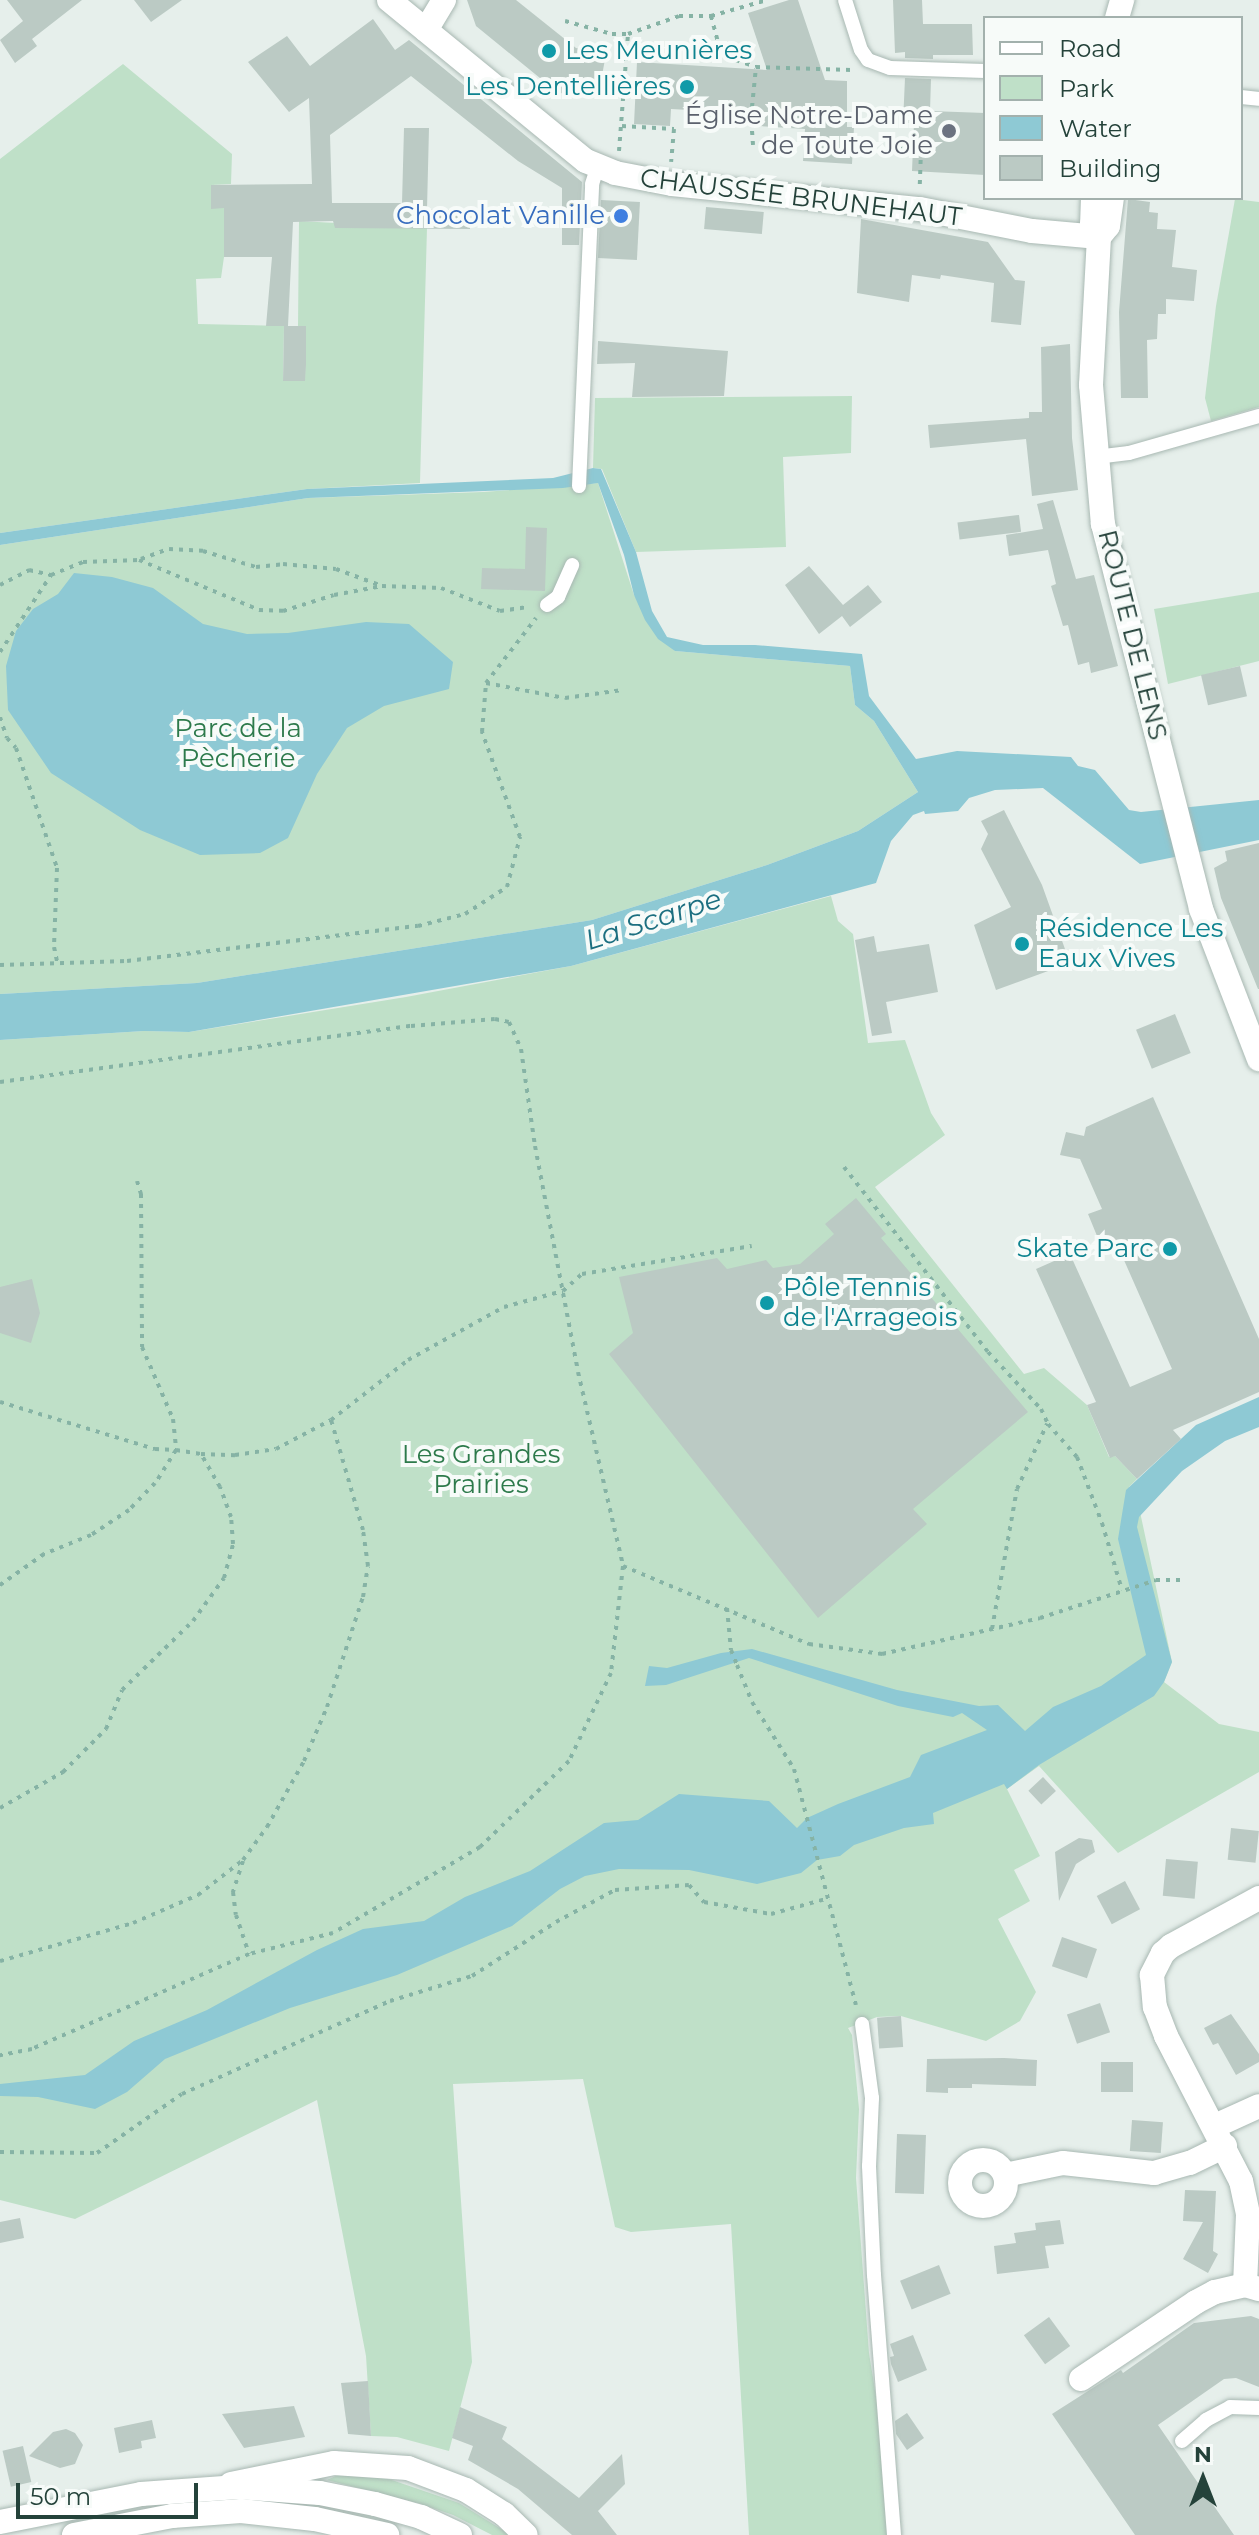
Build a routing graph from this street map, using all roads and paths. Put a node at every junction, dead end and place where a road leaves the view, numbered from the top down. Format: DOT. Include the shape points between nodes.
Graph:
graph roads {
  1 [pos="389,0"];
  2 [pos="444,0"];
  3 [pos="767,0"];
  4 [pos="845,0"];
  5 [pos="711,16"];
  6 [pos="565,21"];
  7 [pos="426,30"];
  8 [pos="628,34"];
  9 [pos="868,60"];
  10 [pos="756,67"];
  11 [pos="983,71"];
  12 [pos="622,126"];
  13 [pos="753,145"];
  14 [pos="898,149"];
  15 [pos="672,158"];
  16 [pos="607,170"];
  17 [pos="920,185"];
  18 [pos="1093,200"];
  19 [pos="1112,200"];
  20 [pos="1098,247"];
  21 [pos="1259,416"];
  22 [pos="1096,457"];
  23 [pos="579,486"];
  24 [pos="139,560"];
  25 [pos="572,565"];
  26 [pos="51,575"];
  27 [pos="0,585"];
  28 [pos="382,586"];
  29 [pos="547,605"];
  30 [pos="0,652"];
  31 [pos="486,683"];
  32 [pos="622,690"];
  33 [pos="0,717"];
  34 [pos="0,965"];
  35 [pos="58,966"];
  36 [pos="1252,1023"];
  37 [pos="1259,1059"];
  38 [pos="0,1082"];
  39 [pos="844,1167"];
  40 [pos="137,1181"];
  41 [pos="752,1246"];
  42 [pos="563,1291"];
  43 [pos="0,1402"];
  44 [pos="331,1420"];
  45 [pos="1048,1424"];
  46 [pos="176,1450"];
  47 [pos="201,1454"];
  48 [pos="623,1566"];
  49 [pos="1183,1580"];
  50 [pos="0,1585"];
  51 [pos="1122,1590"];
  52 [pos="727,1608"];
  53 [pos="992,1629"];
  54 [pos="0,1808"];
  55 [pos="243,1860"];
  56 [pos="829,1898"];
  57 [pos="1259,1898"];
  58 [pos="249,1954"];
  59 [pos="0,1961"];
  60 [pos="862,2024"];
  61 [pos="0,2055"];
  62 [pos="1259,2106"];
  63 [pos="1220,2136"];
  64 [pos="0,2152"];
  65 [pos="1005,2175"];
  66 [pos="1252,2287"];
  67 [pos="1081,2379"];
  68 [pos="1259,2408"];
  69 [pos="1182,2441"];
  70 [pos="216,2487"];
  71 [pos="0,2522"];
  72 [pos="339,2524"];
  73 [pos="74,2535"];
  74 [pos="364,2535"];
  75 [pos="387,2535"];
  76 [pos="460,2535"];
  77 [pos="526,2535"];
  78 [pos="894,2535"];
  1 -- 7 [label="main road, CHAUSSÉE BRUNEHAUT"];
  2 -- 7 [label="main road"];
  3 -- 5 [label="path"];
  4 -- 9 [label="lane"];
  5 -- 8 [label="path" via="679,16"];
  5 -- 10 [label="path" via="719,46"];
  6 -- 8 [label="path"];
  7 -- 16 [label="main road, CHAUSSÉE BRUNEHAUT" via="563,142"];
  8 -- 12 [label="path"];
  9 -- 10 [label="path" via="849,71"];
  9 -- 11 [label="lane" via="890,68"];
  10 -- 13 [label="path"];
  12 -- 15 [label="path" via="674,129"];
  12 -- 16 [label="path"];
  14 -- 17 [label="path" via="921,150"];
  16 -- 20 [label="main road, CHAUSSÉE BRUNEHAUT" via="672,184 920,209 1032,231 1049,241"];
  16 -- 23 [label="lane" via="592,184"];
  18 -- 20 [label="main road, ROUTE DE LENS"];
  19 -- 20 [label="main road"];
  20 -- 22 [label="main road, ROUTE DE LENS" via="1091,385"];
  21 -- 22 [label="lane" via="1129,453"];
  22 -- 36 [label="main road, ROUTE DE LENS" via="1114,572 1201,909"];
  24 -- 26 [label="path" via="83,562"];
  24 -- 28 [label="path" via="169,549 203,551 256,567 336,569"];
  24 -- 28 [label="path" via="259,610 283,611"];
  25 -- 29 [label="lane" via="558,597"];
  26 -- 27 [label="path" via="29,570"];
  26 -- 30 [label="path"];
  28 -- 29 [label="path" via="441,588 500,611"];
  29 -- 31 [label="path"];
  31 -- 32 [label="path" via="565,698"];
  31 -- 35 [label="path" via="482,732 520,837 507,887 465,914 418,926"];
  33 -- 35 [label="path" via="16,748 57,868"];
  34 -- 35 [label="path"];
  36 -- 37 [label="main road, ROUTE DE LENS"];
  38 -- 42 [label="path" via="411,1026 509,1022 521,1049"];
  39 -- 45 [label="path"];
  40 -- 46 [label="path" via="142,1347 173,1419"];
  41 -- 42 [label="path" via="582,1274"];
  42 -- 44 [label="path" via="504,1307 437,1343"];
  42 -- 48 [label="path"];
  43 -- 46 [label="path" via="155,1449"];
  44 -- 47 [label="path" via="276,1449"];
  44 -- 55 [label="path" via="363,1530 368,1566 363,1597 347,1655 304,1761"];
  45 -- 51 [label="path" via="1077,1457"];
  45 -- 53 [label="path" via="1017,1489"];
  46 -- 47 [label="path"];
  46 -- 50 [label="path" via="129,1510 91,1535 44,1554"];
  47 -- 54 [label="path" via="231,1517 233,1544 224,1578 193,1621 122,1690 106,1729 63,1772"];
  48 -- 52 [label="path"];
  48 -- 58 [label="path" via="611,1673 569,1761 480,1847 333,1933"];
  49 -- 51 [label="path" via="1156,1580"];
  51 -- 53 [label="path"];
  52 -- 53 [label="path" via="809,1644 882,1654"];
  52 -- 56 [label="path" via="731,1650 752,1702 794,1769"];
  55 -- 58 [label="path" via="233,1892"];
  55 -- 59 [label="path" via="198,1895 133,1923"];
  56 -- 60 [label="path"];
  56 -- 64 [label="path" via="771,1914 704,1902 689,1885 615,1890 472,1976 390,2001 182,2094 97,2153"];
  57 -- 63 [label="main road" via="1171,1946 1152,1975 1160,2022"];
  58 -- 61 [label="path" via="32,2049"];
  60 -- 78 [label="lane" via="872,2098 874,2275"];
  62 -- 63 [label="main road"];
  63 -- 65 [label="main road" via="1190,2163 1154,2173 1063,2163"];
  63 -- 66 [label="main road" via="1241,2181 1248,2214"];
  66 -- 67 [label="main road" via="1233,2286 1196,2302"];
  68 -- 69 [label="lane" via="1230,2407"];
  70 -- 71 [label="main road" via="119,2497"];
  70 -- 76 [label="main road" via="346,2498 399,2510"];
  70 -- 77 [label="main road" via="310,2466 383,2464 457,2485 504,2514"];
  72 -- 73 [label="main road" via="219,2512"];
  72 -- 74 [label="main road"];
  72 -- 75 [label="main road"];
}
